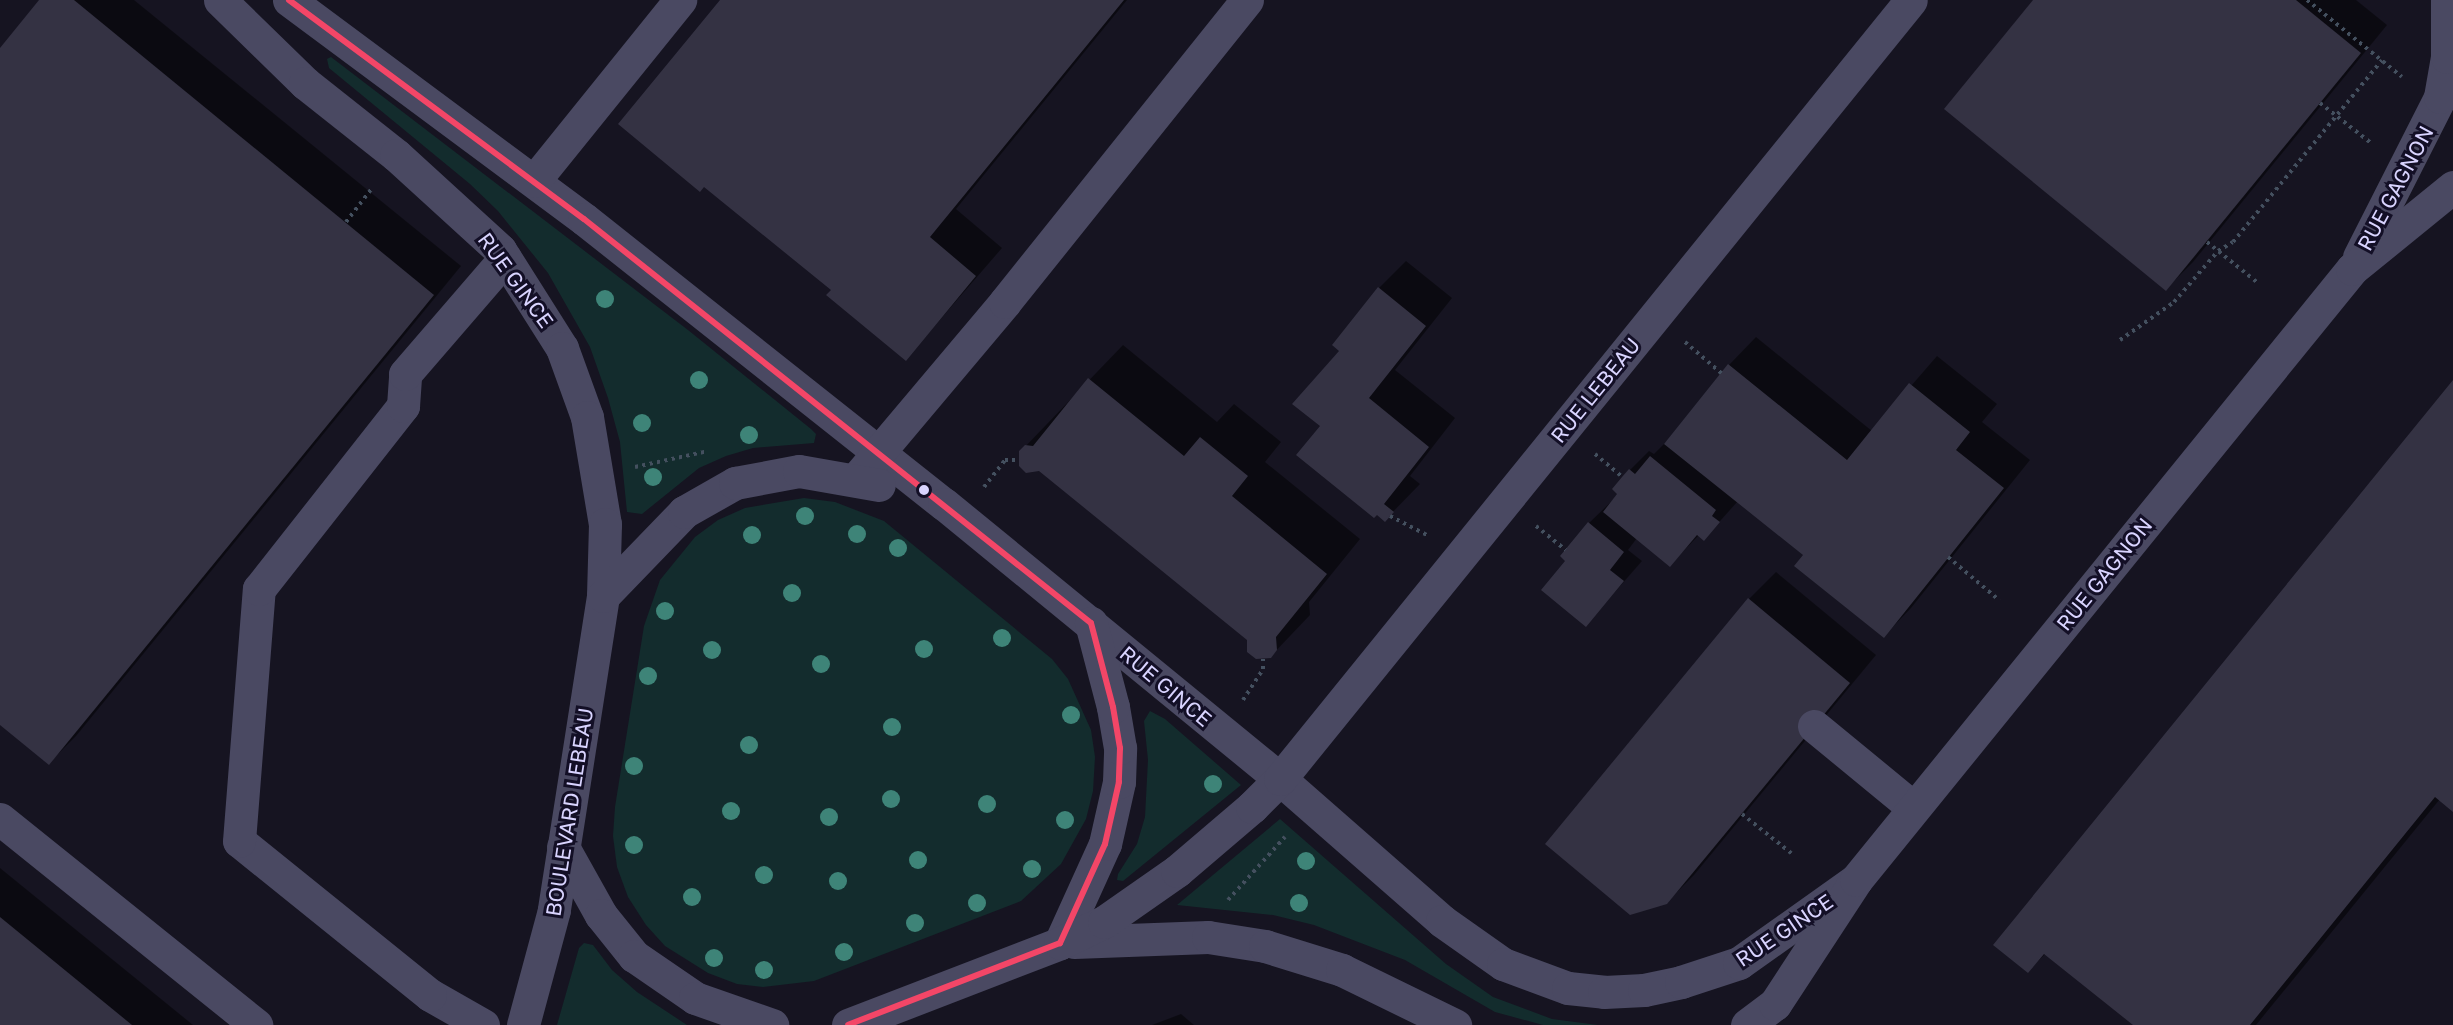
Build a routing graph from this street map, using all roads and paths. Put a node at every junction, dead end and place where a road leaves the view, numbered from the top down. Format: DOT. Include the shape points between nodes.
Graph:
graph roads {
  1 [pos="220,0"];
  2 [pos="289,0"];
  3 [pos="680,0"];
  4 [pos="1247,0"];
  5 [pos="1911,0"];
  6 [pos="2307,0"];
  7 [pos="2447,0"];
  8 [pos="2382,60"];
  9 [pos="2410,83"];
  10 [pos="2320,103"];
  11 [pos="2337,116"];
  12 [pos="2372,143"];
  13 [pos="380,179"];
  14 [pos="534,181"];
  15 [pos="2453,188"];
  16 [pos="346,222"];
  17 [pos="2207,242"];
  18 [pos="2218,251"];
  19 [pos="505,258"];
  20 [pos="2352,269"];
  21 [pos="2258,283"];
  22 [pos="1682,340"];
  23 [pos="2120,340"];
  24 [pos="1720,373"];
  25 [pos="1592,452"];
  26 [pos="879,455"];
  27 [pos="1018,460"];
  28 [pos="1622,477"];
  29 [pos="857,478"];
  30 [pos="978,495"];
  31 [pos="944,504"];
  32 [pos="1390,516"];
  33 [pos="1533,523"];
  34 [pos="1430,537"];
  35 [pos="1566,550"];
  36 [pos="1948,557"];
  37 [pos="603,596"];
  38 [pos="1999,600"];
  39 [pos="1091,623"];
  40 [pos="1263,659"];
  41 [pos="1238,708"];
  42 [pos="1814,726"];
  43 [pos="1280,779"];
  44 [pos="1914,808"];
  45 [pos="1742,813"];
  46 [pos="0,819"];
  47 [pos="1292,829"];
  48 [pos="563,847"];
  49 [pos="1791,853"];
  50 [pos="1856,880"];
  51 [pos="1226,902"];
  52 [pos="1060,943"];
  53 [pos="1781,1015"];
  54 [pos="256,1025"];
  55 [pos="483,1025"];
  56 [pos="523,1025"];
  57 [pos="772,1025"];
  58 [pos="848,1025"];
  59 [pos="1455,1025"];
  60 [pos="1747,1025"];
  1 -- 19 [label="street, RUE GINCE" via="305,83 470,219"];
  2 -- 14 [label="street, RUE GINCE"];
  3 -- 14 [label="street"];
  4 -- 26 [label="street"];
  5 -- 43 [label="street, RUE LEBEAU"];
  6 -- 8 [label="path"];
  7 -- 20 [label="street, RUE GAGNON" via="2447,57 2440,97"];
  8 -- 9 [label="path"];
  8 -- 11 [label="path"];
  10 -- 11 [label="path"];
  11 -- 12 [label="path"];
  11 -- 18 [label="path" via="2233,242"];
  13 -- 16 [label="path"];
  14 -- 26 [label="street, RUE GINCE"];
  15 -- 20 [label="street, RUE GAGNON"];
  17 -- 18 [label="path"];
  18 -- 21 [label="path"];
  18 -- 23 [label="path" via="2174,302"];
  19 -- 37 [label="street, RUE GINCE" via="562,348 587,417 605,524"];
  19 -- 55 [label="street" via="405,374 403,406 259,588 239,841 430,995"];
  20 -- 44 [label="street, RUE GAGNON"];
  22 -- 24 [label="path"];
  25 -- 28 [label="path"];
  26 -- 29 [label="street"];
  26 -- 31 [label="street, RUE GINCE"];
  27 -- 30 [label="path" via="1005,460"];
  29 -- 31 [label="street"];
  29 -- 37 [label="street" via="799,471 735,483 684,512"];
  31 -- 39 [label="street, RUE GINCE"];
  32 -- 34 [label="path"];
  33 -- 35 [label="path"];
  36 -- 38 [label="path"];
  37 -- 48 [label="street, BOULEVARD LEBEAU"];
  39 -- 43 [label="street, RUE GINCE"];
  39 -- 52 [label="street" via="1113,707 1120,748 1119,782 1105,844"];
  40 -- 41 [label="path" via="1263,669"];
  42 -- 44 [label="street"];
  43 -- 50 [label="street, RUE GINCE" via="1477,948 1534,978 1568,988 1644,990 1739,963"];
  43 -- 52 [label="street" via="1153,890"];
  44 -- 50 [label="street, RUE GAGNON"];
  45 -- 49 [label="path"];
  46 -- 54 [label="street"];
  47 -- 51 [label="path"];
  48 -- 56 [label="street, BOULEVARD LEBEAU" via="543,960"];
  48 -- 57 [label="street" via="601,915 634,956 695,998"];
  50 -- 53 [label="street"];
  52 -- 58 [label="street"];
  52 -- 59 [label="street" via="1167,936 1208,937 1265,946 1342,970"];
  53 -- 60 [label="street"];
}
